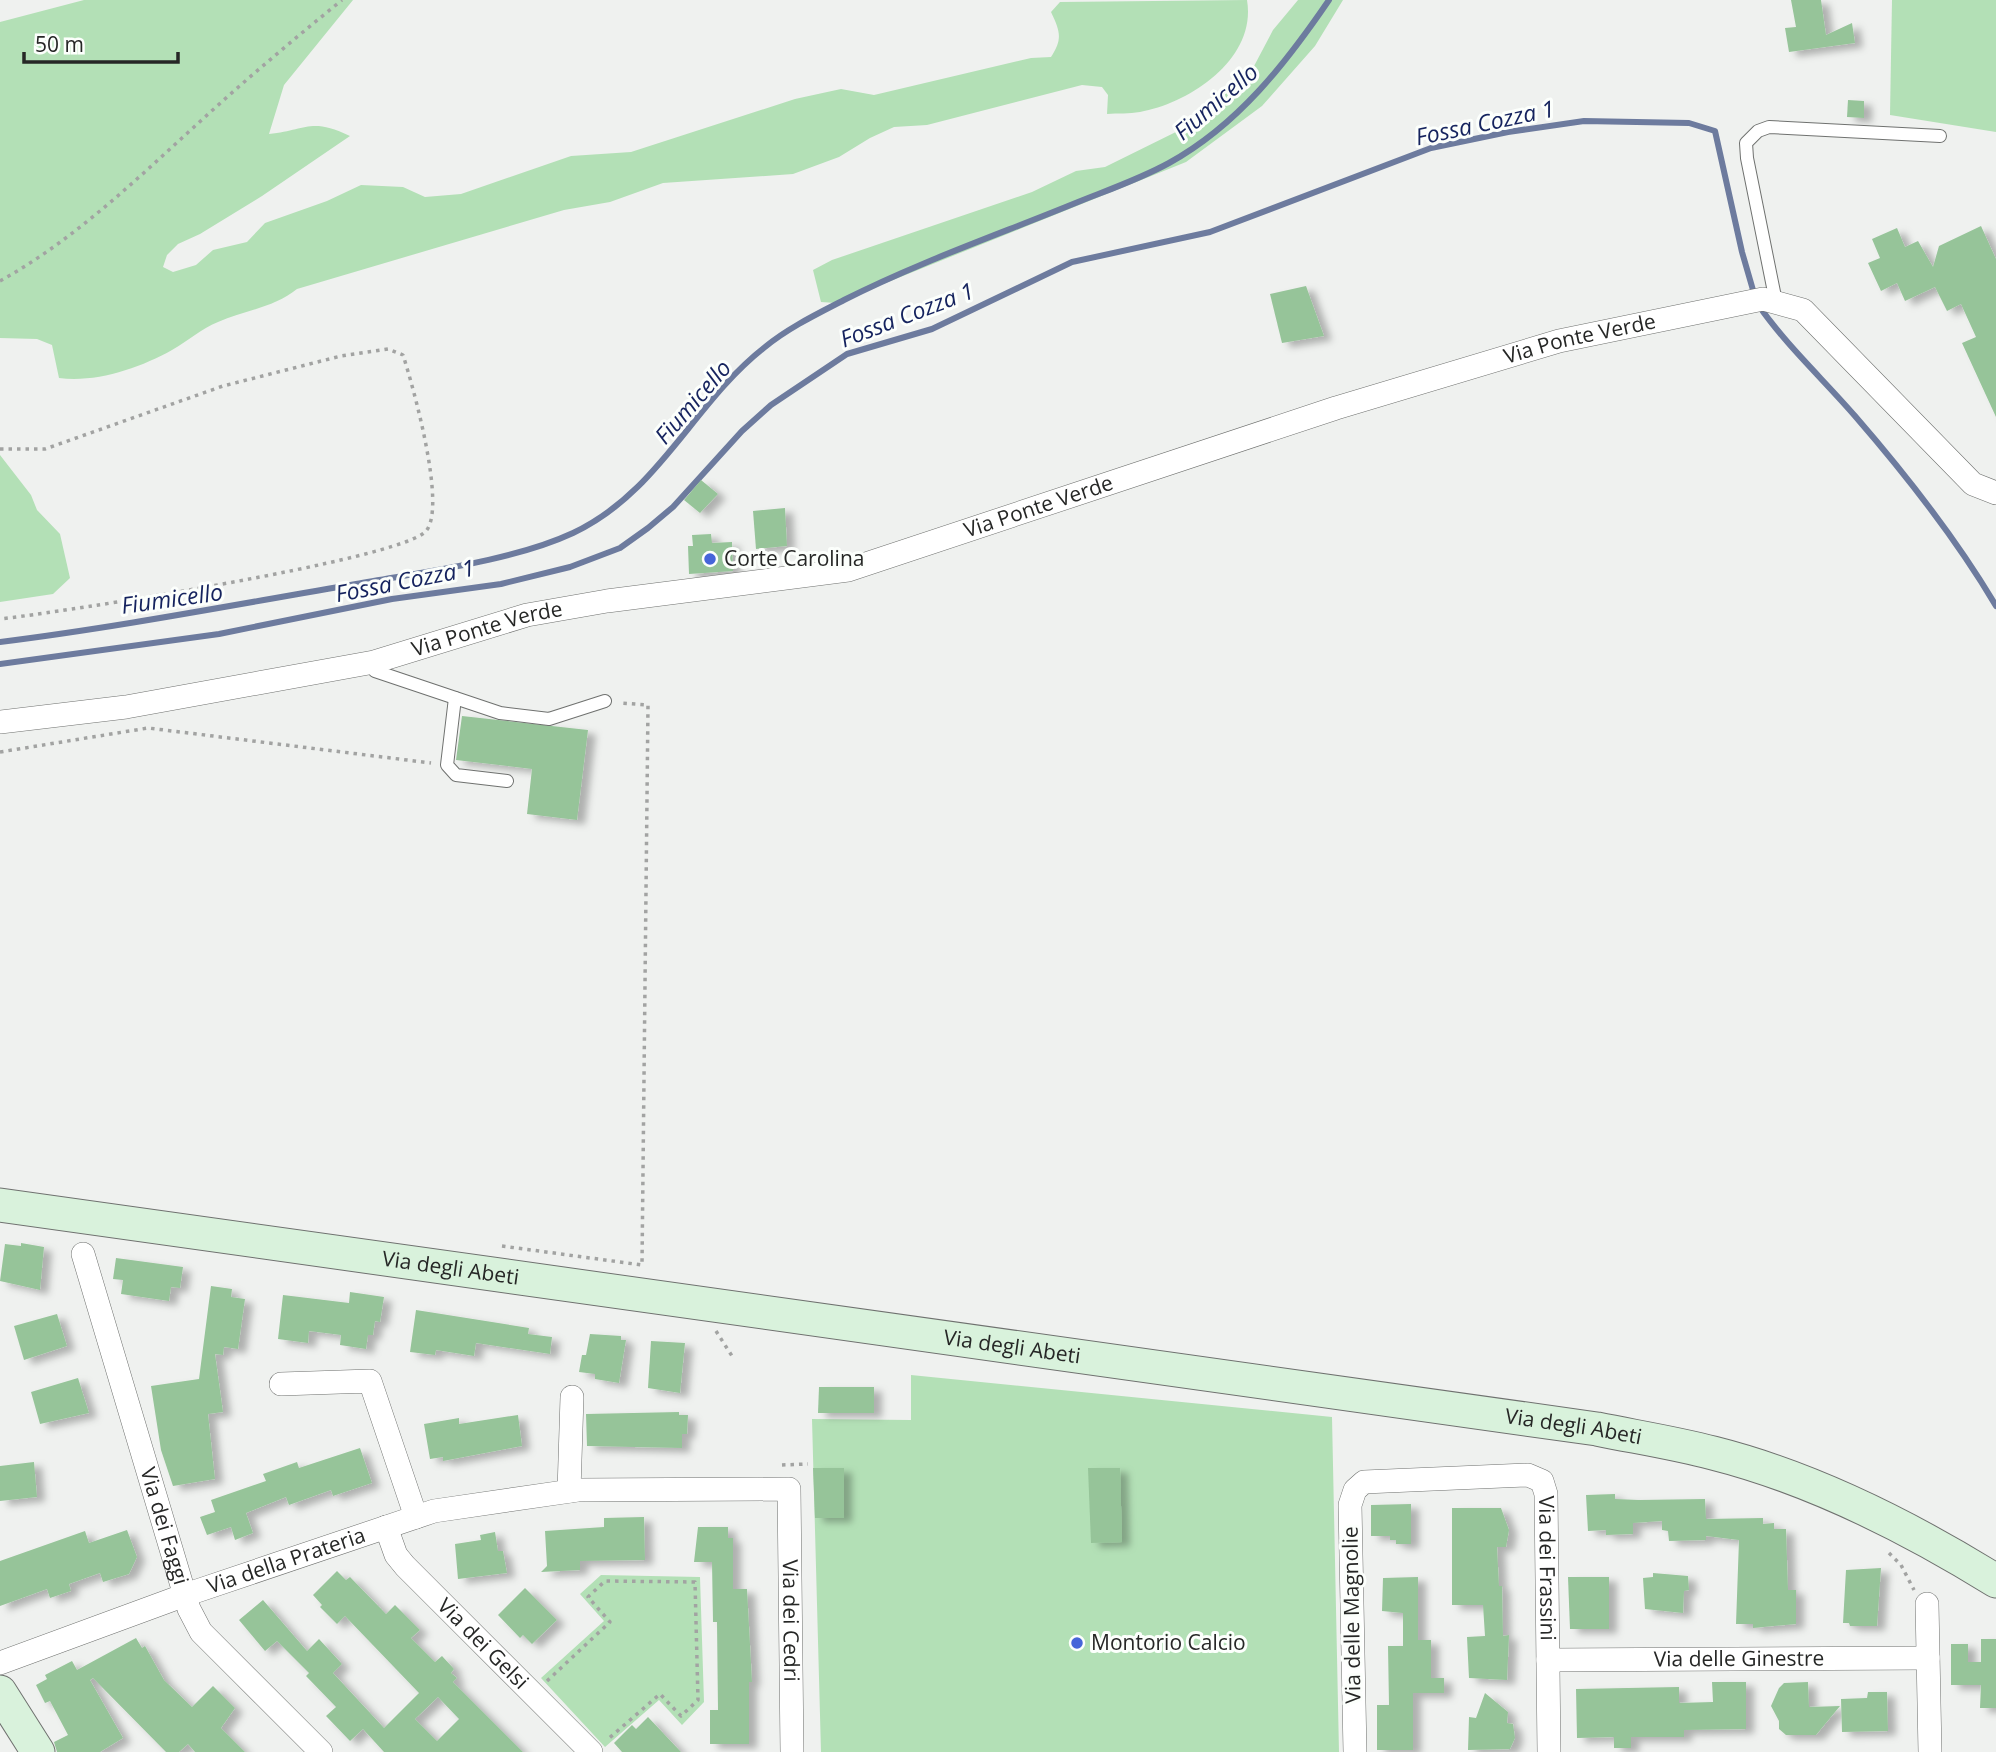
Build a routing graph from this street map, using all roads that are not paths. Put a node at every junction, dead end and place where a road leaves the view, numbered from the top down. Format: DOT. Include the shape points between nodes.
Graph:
graph roads {
  1 [pos="1940,136"];
  2 [pos="1776,302"];
  3 [pos="1996,493"];
  4 [pos="374,662"];
  5 [pos="455,698"];
  6 [pos="605,701"];
  7 [pos="0,722"];
  8 [pos="507,781"];
  9 [pos="0,1205"];
  10 [pos="83,1254"];
  11 [pos="281,1384"];
  12 [pos="572,1396"];
  13 [pos="1364,1482"];
  14 [pos="789,1489"];
  15 [pos="569,1491"];
  16 [pos="416,1517"];
  17 [pos="386,1527"];
  18 [pos="1996,1581"];
  19 [pos="185,1595"];
  20 [pos="1927,1604"];
  21 [pos="1928,1658"];
  22 [pos="1548,1660"];
  23 [pos="0,1663"];
  24 [pos="0,1692"];
  25 [pos="596,1749"];
  26 [pos="38,1752"];
  27 [pos="321,1752"];
  28 [pos="792,1752"];
  29 [pos="1355,1752"];
  30 [pos="1549,1752"];
  31 [pos="1930,1752"];
  1 -- 2 [label="lane" via="1769,127 1746,143"];
  2 -- 3 [label="street, Via Ponte Verde" via="1803,310 1973,484"];
  2 -- 4 [label="street, Via Ponte Verde" via="1763,299 1559,341 1336,408 848,570 607,600 527,615"];
  4 -- 5 [label="lane" via="375,671"];
  4 -- 7 [label="street, Via Ponte Verde" via="126,707"];
  5 -- 6 [label="lane" via="500,713 548,719"];
  5 -- 8 [label="lane" via="447,765 456,775"];
  9 -- 18 [label="street, Via degli Abeti" via="1597,1429 1715,1453 1803,1484 1872,1513"];
  10 -- 19 [label="street, Via dei Faggi"];
  11 -- 16 [label="street" via="370,1381"];
  12 -- 15 [label="street"];
  13 -- 22 [label="street, Via dei Frassini" via="1528,1475 1542,1482 1546,1494"];
  13 -- 29 [label="street, Via delle Magnolie" via="1355,1490 1350,1505"];
  14 -- 15 [label="street, Via della Prateria"];
  14 -- 28 [label="street, Via dei Cedri"];
  15 -- 16 [label="street, Via della Prateria"];
  16 -- 17 [label="street, Via della Prateria"];
  17 -- 19 [label="street, Via della Prateria"];
  17 -- 25 [label="street, Via dei Gelsi" via="405,1566"];
  19 -- 23 [label="street, Via della Prateria"];
  19 -- 27 [label="street, Via dei Faggi" via="201,1632"];
  20 -- 21 [label="street"];
  21 -- 22 [label="street, Via delle Ginestre"];
  21 -- 31 [label="street"];
  22 -- 30 [label="street, Via dei Frassini"];
  24 -- 26 [label="street"];
}
